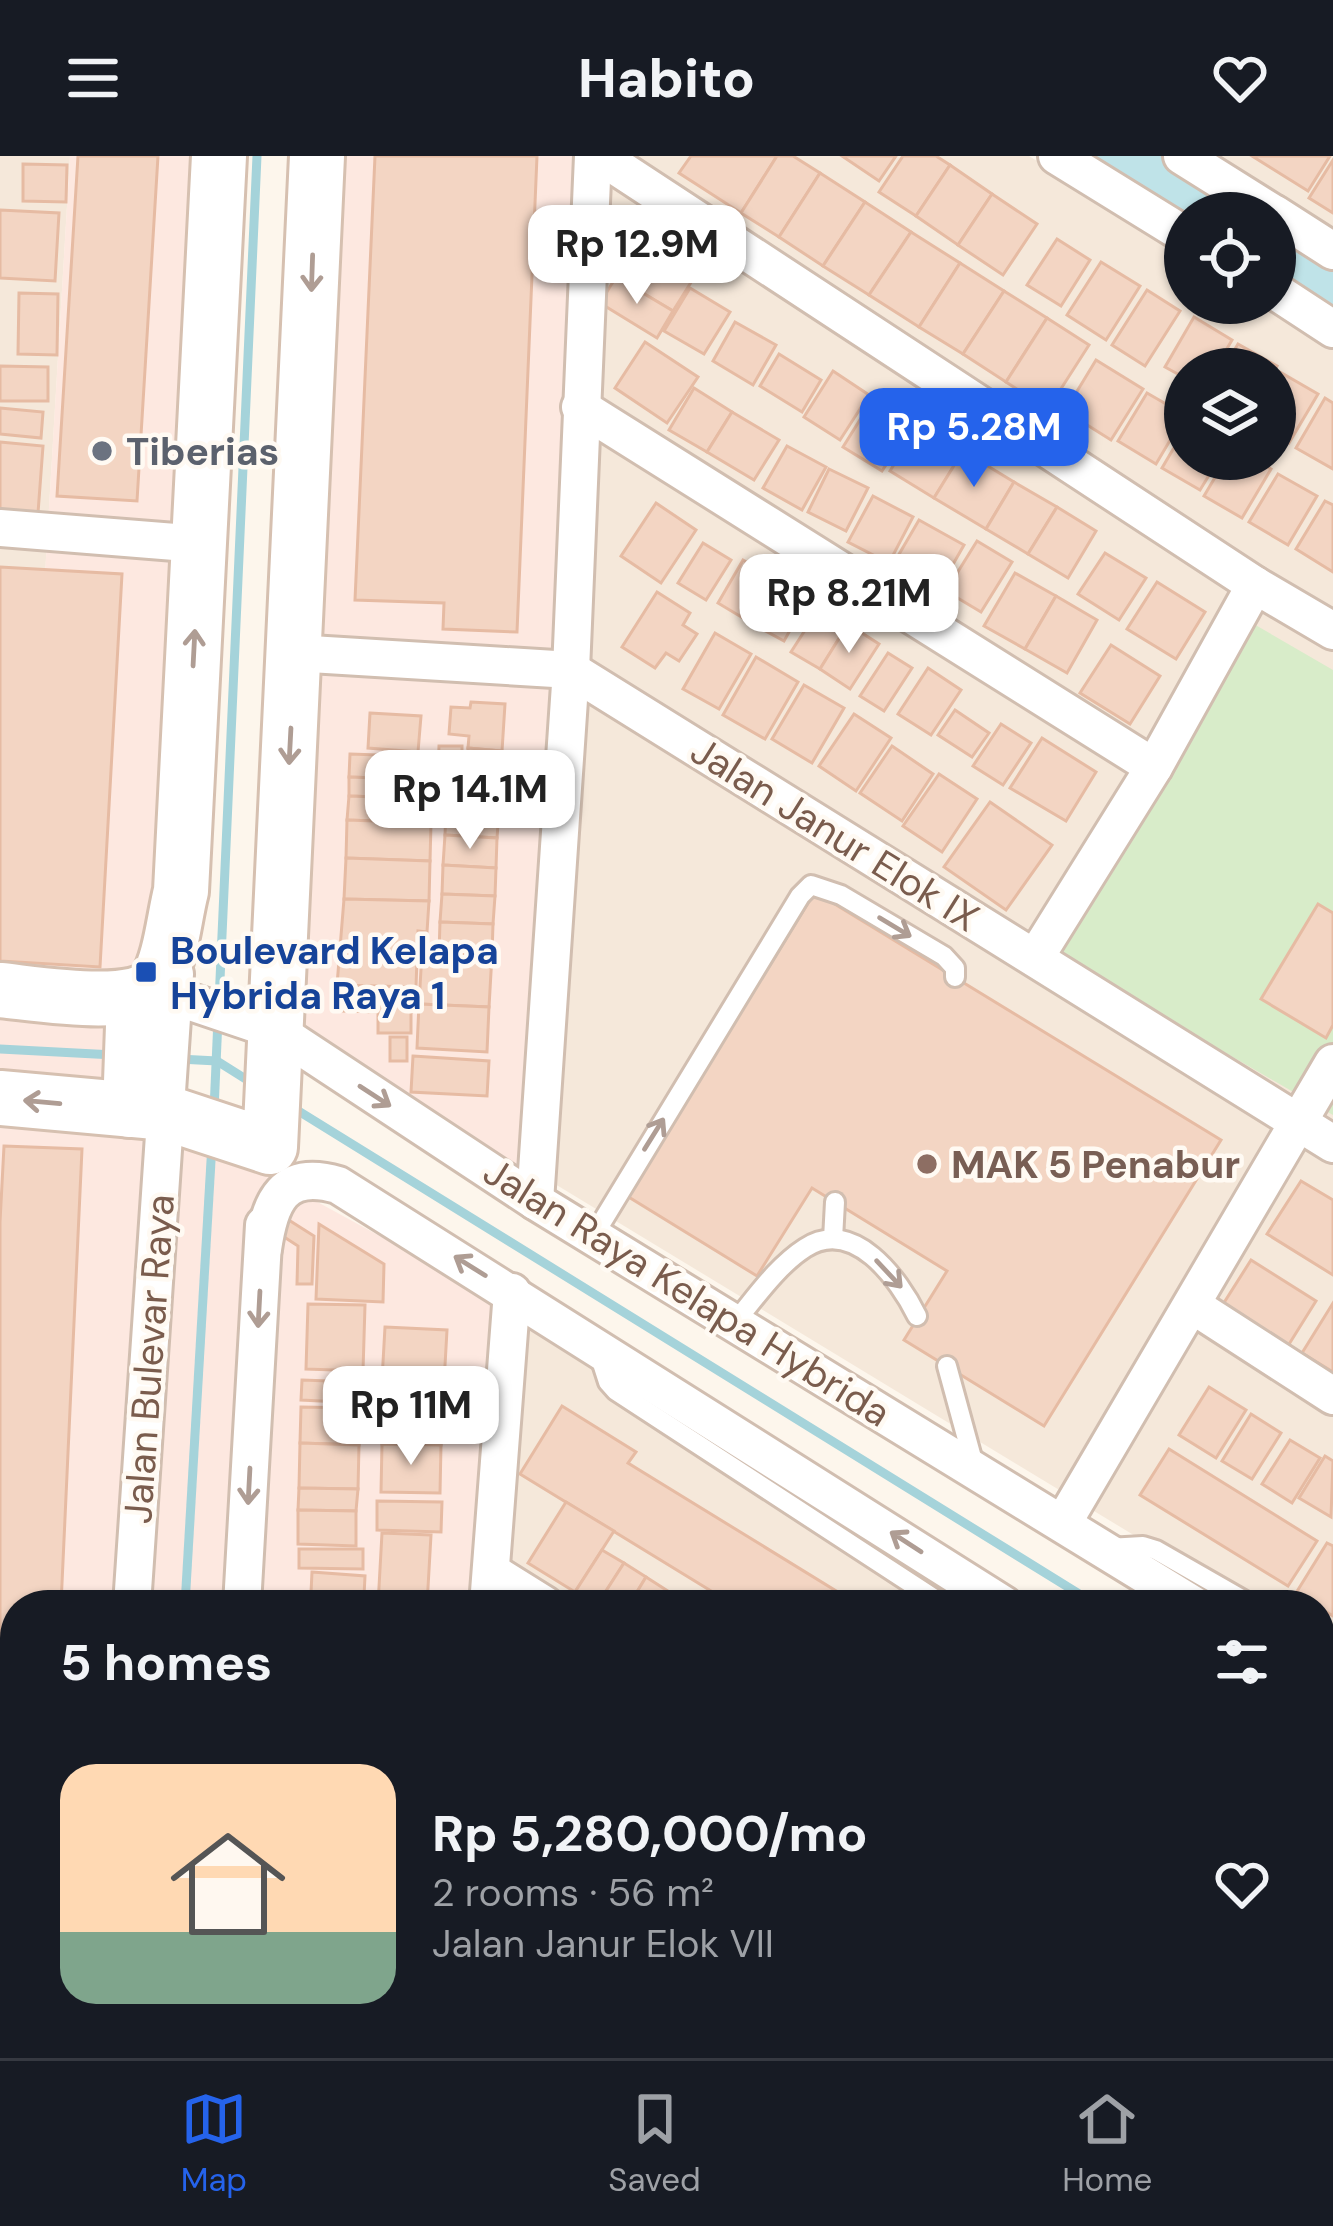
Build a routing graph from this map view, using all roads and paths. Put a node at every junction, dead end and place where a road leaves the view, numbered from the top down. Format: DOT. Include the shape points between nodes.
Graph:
graph roads {
  1 [pos="219,156"];
  2 [pos="317,156"];
  3 [pos="596,156"];
  4 [pos="668,156"];
  5 [pos="1057,156"];
  6 [pos="1182,156"];
  7 [pos="649,188"];
  8 [pos="1239,192"];
  9 [pos="1164,222"];
  10 [pos="1296,228"];
  11 [pos="1333,251"];
  12 [pos="1296,305"];
  13 [pos="1333,329"];
  14 [pos="580,407"];
  15 [pos="0,528"];
  16 [pos="200,544"];
  17 [pos="1255,585"];
  18 [pos="1333,631"];
  19 [pos="295,652"];
  20 [pos="571,670"];
  21 [pos="1154,767"];
  22 [pos="1035,958"];
  23 [pos="955,977"];
  24 [pos="0,990"];
  25 [pos="270,1036"];
  26 [pos="158,1056"];
  27 [pos="1333,1063"];
  28 [pos="0,1098"];
  29 [pos="1295,1122"];
  30 [pos="265,1138"];
  31 [pos="1333,1144"];
  32 [pos="535,1201"];
  33 [pos="835,1202"];
  34 [pos="594,1234"];
  35 [pos="833,1239"];
  36 [pos="263,1249"];
  37 [pos="512,1292"];
  38 [pos="1192,1305"];
  39 [pos="917,1316"];
  40 [pos="735,1322"];
  41 [pos="597,1345"];
  42 [pos="947,1366"];
  43 [pos="1333,1396"];
  44 [pos="976,1470"];
  45 [pos="1064,1523"];
  46 [pos="1103,1548"];
  47 [pos="490,1588"];
  48 [pos="133,1590"];
  49 [pos="243,1590"];
  50 [pos="921,1590"];
  51 [pos="981,1590"];
  52 [pos="1170,1590"];
  53 [pos="1226,1590"];
  1 -- 16 [label="main road"];
  2 -- 19 [label="main road, one-way"];
  3 -- 7 [label="street"];
  3 -- 14 [label="street"];
  4 -- 7 [label="street"];
  5 -- 9 [label="street"];
  6 -- 8 [label="street"];
  7 -- 17 [label="street"];
  10 -- 11 [label="street"];
  12 -- 13 [label="street"];
  14 -- 20 [label="street"];
  14 -- 21 [label="street"];
  15 -- 16 [label="street"];
  26 -- 16 [label="main road, one-way" via="145,994 159,976 181,891"];
  17 -- 18 [label="street"];
  17 -- 21 [label="street"];
  19 -- 20 [label="street, Jalan Janur Elok IX"];
  19 -- 25 [label="main road, one-way"];
  20 -- 22 [label="street, Jalan Janur Elok IX"];
  20 -- 32 [label="street"];
  21 -- 22 [label="street"];
  22 -- 29 [label="street, Jalan Janur Elok IX"];
  34 -- 23 [label="lane, one-way" via="811,885 944,956"];
  24 -- 26 [label="main road, Jalan Raya Kelapa Hybrida"];
  25 -- 26 [label="street, Jalan Raya Kelapa Hybrida"];
  25 -- 30 [label="main road"];
  25 -- 32 [label="street, Jalan Raya Kelapa Hybrida, one-way"];
  26 -- 28 [label="main road, Jalan Raya Kelapa Hybrida, one-way"];
  26 -- 30 [label="main road, Jalan Raya Kelapa Hybrida"];
  26 -- 48 [label="street, Jalan Bulevar Raya"];
  27 -- 29 [label="street"];
  29 -- 31 [label="street, Jalan Janur Elok IX"];
  29 -- 38 [label="street"];
  30 -- 36 [label="street"];
  32 -- 34 [label="street, Jalan Raya Kelapa Hybrida"];
  33 -- 35 [label="lane"];
  34 -- 40 [label="street, Jalan Raya Kelapa Hybrida"];
  35 -- 39 [label="lane, one-way" via="866,1250 901,1284"];
  35 -- 40 [label="lane" via="807,1246"];
  37 -- 36 [label="street, one-way" via="320,1179 280,1195"];
  36 -- 49 [label="street, one-way"];
  37 -- 41 [label="street"];
  37 -- 47 [label="street"];
  38 -- 43 [label="street"];
  38 -- 45 [label="street"];
  40 -- 44 [label="street, Jalan Raya Kelapa Hybrida"];
  41 -- 50 [label="lane" via="616,1391"];
  51 -- 41 [label="street, one-way"];
  42 -- 44 [label="lane"];
  44 -- 45 [label="street, Jalan Raya Kelapa Hybrida"];
  45 -- 46 [label="street, Jalan Raya Kelapa Hybrida"];
  46 -- 52 [label="street, Jalan Raya Kelapa Hybrida"];
  46 -- 53 [label="lane" via="1156,1550"];
}
